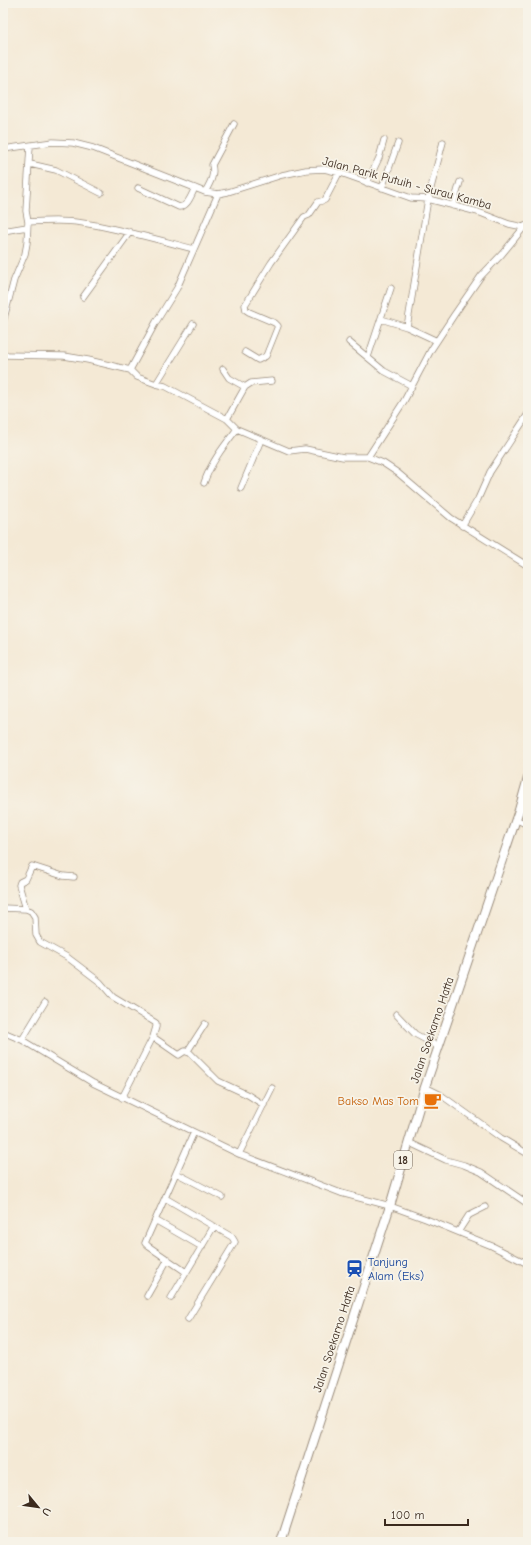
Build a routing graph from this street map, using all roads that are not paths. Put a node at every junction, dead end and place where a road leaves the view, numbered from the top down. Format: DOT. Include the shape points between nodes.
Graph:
graph roads {
  1 [pos="234,124"];
  2 [pos="384,140"];
  3 [pos="443,142"];
  4 [pos="398,143"];
  5 [pos="30,146"];
  6 [pos="3,149"];
  7 [pos="30,164"];
  8 [pos="339,173"];
  9 [pos="460,182"];
  10 [pos="366,183"];
  11 [pos="138,188"];
  12 [pos="195,188"];
  13 [pos="382,188"];
  14 [pos="205,192"];
  15 [pos="101,193"];
  16 [pos="218,194"];
  17 [pos="428,199"];
  18 [pos="453,206"];
  19 [pos="28,224"];
  20 [pos="527,227"];
  21 [pos="3,231"];
  22 [pos="130,232"];
  23 [pos="194,249"];
  24 [pos="391,288"];
  25 [pos="83,296"];
  26 [pos="380,318"];
  27 [pos="3,322"];
  28 [pos="193,324"];
  29 [pos="407,327"];
  30 [pos="437,341"];
  31 [pos="349,342"];
  32 [pos="245,352"];
  33 [pos="3,355"];
  34 [pos="368,357"];
  35 [pos="223,369"];
  36 [pos="130,370"];
  37 [pos="272,381"];
  38 [pos="156,384"];
  39 [pos="412,386"];
  40 [pos="245,387"];
  41 [pos="528,414"];
  42 [pos="227,419"];
  43 [pos="237,429"];
  44 [pos="261,440"];
  45 [pos="368,457"];
  46 [pos="204,483"];
  47 [pos="241,488"];
  48 [pos="462,526"];
  49 [pos="528,566"];
  50 [pos="528,778"];
  51 [pos="515,819"];
  52 [pos="528,825"];
  53 [pos="74,877"];
  54 [pos="3,908"];
  55 [pos="26,908"];
  56 [pos="46,1002"];
  57 [pos="396,1014"];
  58 [pos="205,1024"];
  59 [pos="3,1032"];
  60 [pos="153,1037"];
  61 [pos="22,1040"];
  62 [pos="439,1047"];
  63 [pos="187,1052"];
  64 [pos="426,1087"];
  65 [pos="272,1088"];
  66 [pos="122,1098"];
  67 [pos="264,1105"];
  68 [pos="194,1132"];
  69 [pos="408,1142"];
  70 [pos="239,1154"];
  71 [pos="528,1154"];
  72 [pos="176,1173"];
  73 [pos="222,1197"];
  74 [pos="165,1198"];
  75 [pos="528,1204"];
  76 [pos="390,1206"];
  77 [pos="485,1207"];
  78 [pos="155,1220"];
  79 [pos="214,1226"];
  80 [pos="458,1232"];
  81 [pos="202,1247"];
  82 [pos="168,1259"];
  83 [pos="528,1264"];
  84 [pos="186,1272"];
  85 [pos="147,1296"];
  86 [pos="171,1298"];
  87 [pos="188,1319"];
  88 [pos="281,1542"];
  1 -- 14 [label="street" via="212,165 213,177"];
  2 -- 10 [label="street" via="379,158"];
  3 -- 17 [label="street"];
  4 -- 13 [label="street"];
  5 -- 6 [label="street, Jalan Parik Putuih - Surau Kamba"];
  5 -- 7 [label="street"];
  5 -- 12 [label="street, Jalan Parik Putuih - Surau Kamba" via="61,142 84,146"];
  7 -- 15 [label="street" via="56,170"];
  7 -- 19 [label="street" via="26,211"];
  8 -- 10 [label="street, Jalan Parik Putuih - Surau Kamba"];
  8 -- 16 [label="street, Jalan Parik Putuih - Surau Kamba" via="324,169 282,174"];
  8 -- 32 [label="street" via="325,200 318,202 309,215 304,217 245,305 249,312 278,326 266,356 258,360"];
  9 -- 18 [label="street"];
  10 -- 13 [label="street, Jalan Parik Putuih - Surau Kamba"];
  11 -- 12 [label="street" via="179,207 186,205"];
  12 -- 14 [label="street, Jalan Parik Putuih - Surau Kamba"];
  13 -- 17 [label="street, Jalan Parik Putuih - Surau Kamba" via="411,198"];
  14 -- 16 [label="street, Jalan Parik Putuih - Surau Kamba"];
  16 -- 23 [label="street"];
  17 -- 18 [label="street, Jalan Parik Putuih - Surau Kamba"];
  17 -- 29 [label="street"];
  18 -- 20 [label="street, Jalan Parik Putuih - Surau Kamba" via="509,224"];
  19 -- 21 [label="street"];
  19 -- 22 [label="street" via="57,221"];
  19 -- 27 [label="street" via="25,254 14,280"];
  20 -- 30 [label="street" via="481,276"];
  22 -- 23 [label="street"];
  22 -- 25 [label="street"];
  23 -- 36 [label="street" via="177,288"];
  24 -- 26 [label="street"];
  26 -- 29 [label="street"];
  26 -- 34 [label="street"];
  28 -- 38 [label="street"];
  29 -- 30 [label="street"];
  30 -- 39 [label="street"];
  31 -- 34 [label="street"];
  33 -- 36 [label="street" via="64,356"];
  34 -- 39 [label="street" via="384,371"];
  35 -- 40 [label="street" via="229,378"];
  36 -- 38 [label="street" via="137,377"];
  37 -- 40 [label="street" via="251,383"];
  38 -- 42 [label="street" via="166,386"];
  39 -- 45 [label="street"];
  40 -- 42 [label="street"];
  41 -- 48 [label="street" via="490,472 478,500"];
  42 -- 43 [label="street"];
  43 -- 44 [label="street"];
  43 -- 46 [label="street" via="211,464"];
  44 -- 45 [label="street" via="289,451 305,449 343,457"];
  44 -- 47 [label="street"];
  45 -- 48 [label="street" via="398,473"];
  48 -- 49 [label="street"];
  50 -- 51 [label="highway, Jalan Soekarno Hatta / 18"];
  51 -- 52 [label="street"];
  51 -- 62 [label="highway, Jalan Soekarno Hatta / 18"];
  53 -- 55 [label="street" via="32,866 26,879 19,885"];
  54 -- 55 [label="street"];
  55 -- 60 [label="street" via="34,914 36,935 40,942 67,957 100,982 113,997 156,1023"];
  56 -- 61 [label="street"];
  57 -- 62 [label="street" via="415,1034"];
  58 -- 63 [label="street"];
  59 -- 61 [label="street"];
  60 -- 63 [label="street" via="179,1055"];
  60 -- 66 [label="street"];
  61 -- 66 [label="street"];
  62 -- 64 [label="highway, Jalan Soekarno Hatta / 18"];
  63 -- 67 [label="street" via="218,1081"];
  64 -- 69 [label="highway, Jalan Soekarno Hatta / 18"];
  64 -- 71 [label="street"];
  65 -- 67 [label="street"];
  66 -- 68 [label="street"];
  67 -- 70 [label="street"];
  68 -- 70 [label="street"];
  68 -- 72 [label="street"];
  69 -- 75 [label="street" via="446,1160 481,1172"];
  69 -- 76 [label="highway, Jalan Soekarno Hatta / 18"];
  70 -- 76 [label="street" via="341,1193"];
  72 -- 73 [label="street"];
  72 -- 74 [label="street"];
  74 -- 78 [label="street"];
  74 -- 79 [label="street"];
  76 -- 80 [label="street"];
  76 -- 88 [label="highway, Jalan Soekarno Hatta / 18"];
  77 -- 80 [label="street" via="469,1215"];
  78 -- 81 [label="street"];
  78 -- 82 [label="street" via="146,1243"];
  79 -- 81 [label="street"];
  79 -- 87 [label="street" via="232,1237 234,1245"];
  80 -- 83 [label="street"];
  81 -- 84 [label="street"];
  82 -- 84 [label="street"];
  82 -- 85 [label="street"];
  84 -- 86 [label="street"];
}
